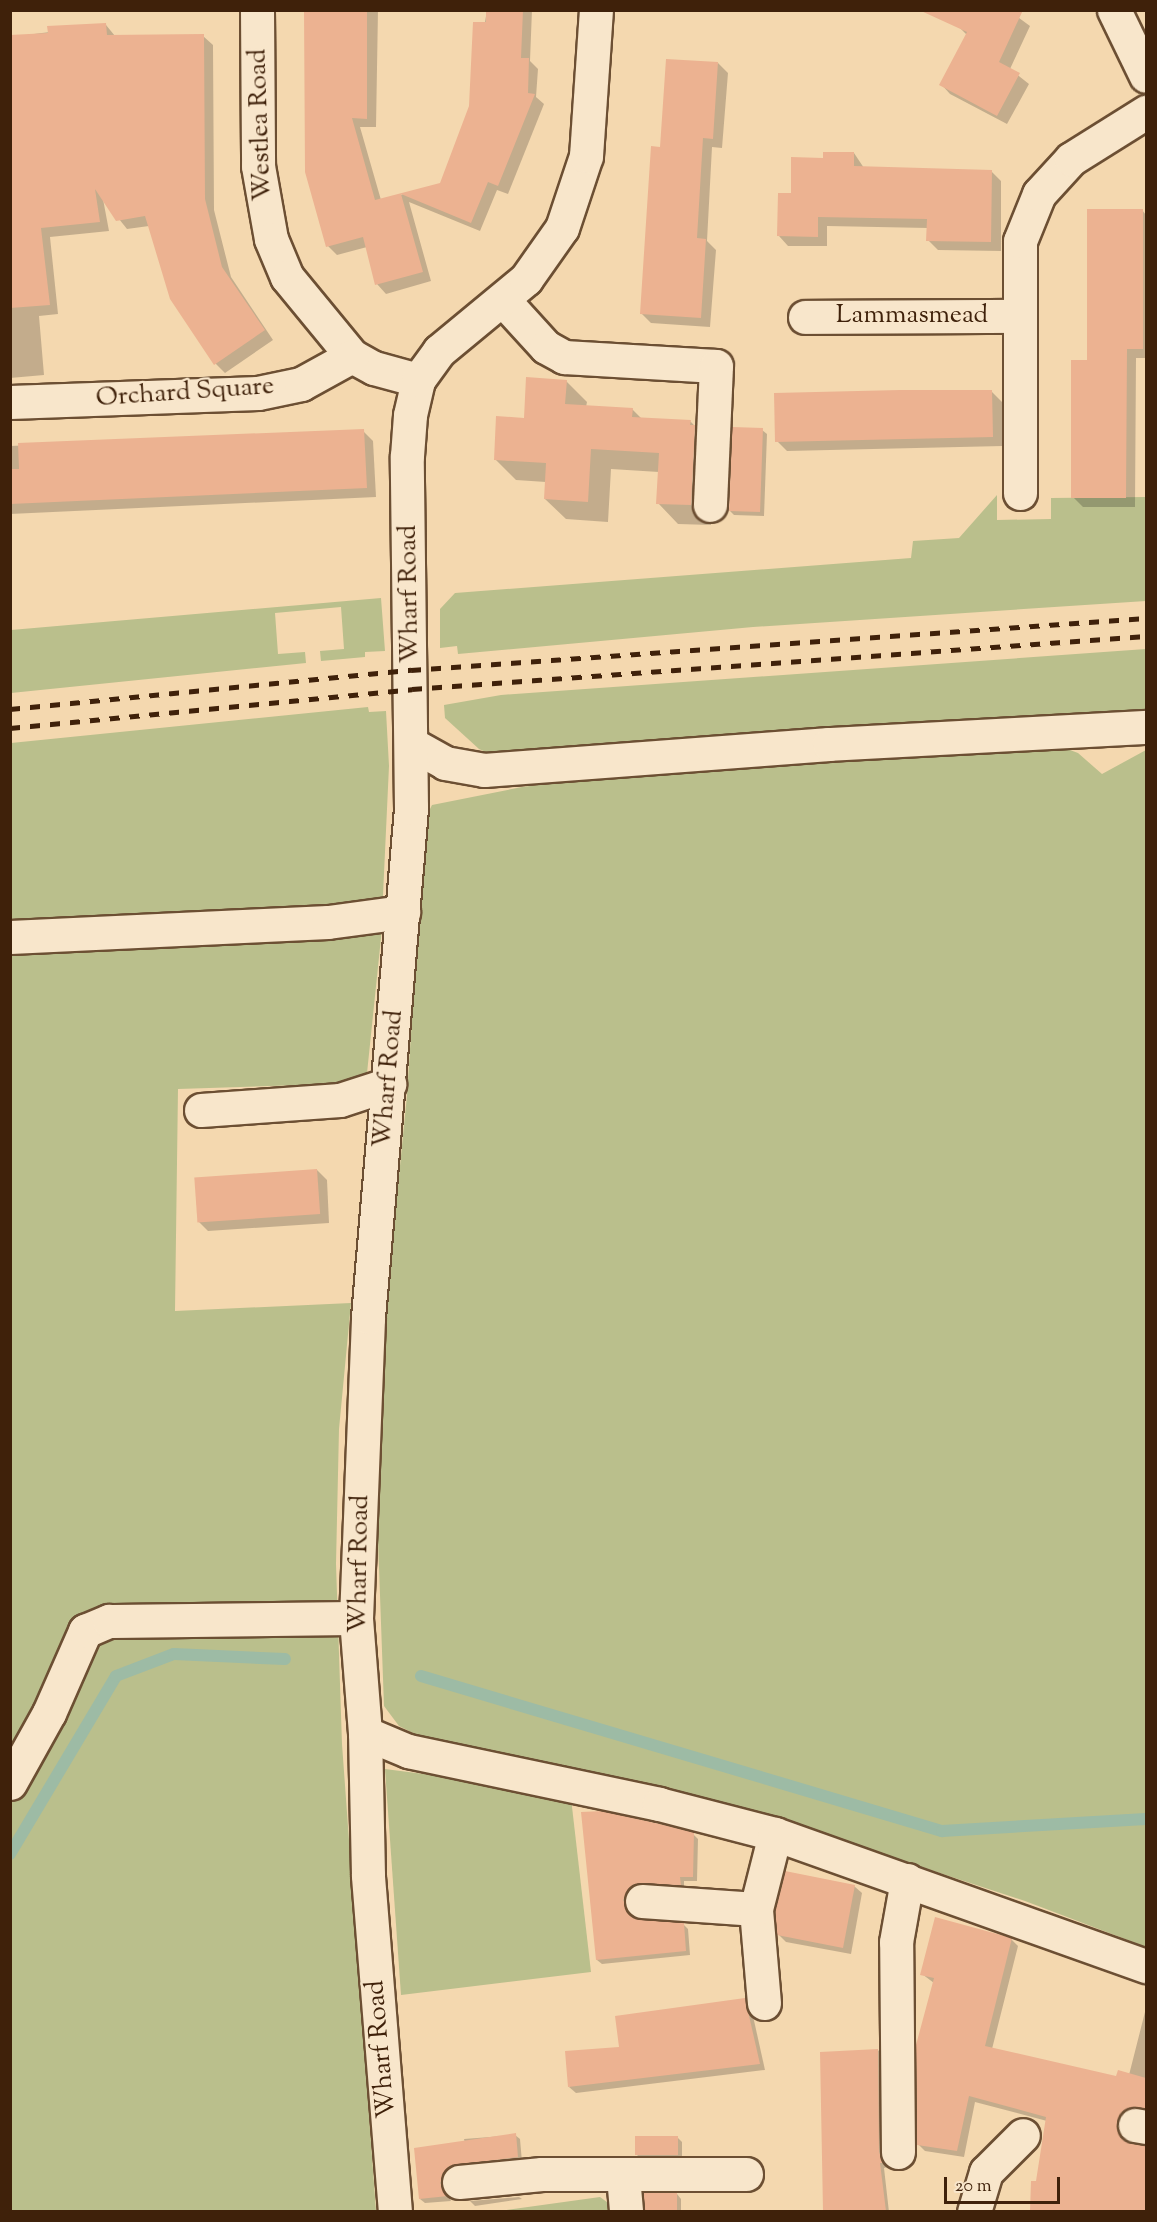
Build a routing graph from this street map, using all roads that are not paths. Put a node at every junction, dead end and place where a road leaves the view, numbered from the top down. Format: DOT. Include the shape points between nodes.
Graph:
graph roads {
  1 [pos="257,10"];
  2 [pos="596,10"];
  3 [pos="1114,10"];
  4 [pos="1146,76"];
  5 [pos="1146,112"];
  6 [pos="504,301"];
  7 [pos="1020,316"];
  8 [pos="805,317"];
  9 [pos="352,356"];
  10 [pos="418,380"];
  11 [pos="10,402"];
  12 [pos="1020,493"];
  13 [pos="710,505"];
  14 [pos="1146,727"];
  15 [pos="413,745"];
  16 [pos="403,912"];
  17 [pos="10,937"];
  18 [pos="388,1084"];
  19 [pos="201,1110"];
  20 [pos="356,1618"];
  21 [pos="365,1733"];
  22 [pos="10,1783"];
  23 [pos="775,1834"];
  24 [pos="907,1880"];
  25 [pos="642,1901"];
  26 [pos="756,1909"];
  27 [pos="1146,1965"];
  28 [pos="764,2003"];
  29 [pos="1023,2135"];
  30 [pos="898,2152"];
  31 [pos="746,2174"];
  32 [pos="623,2176"];
  33 [pos="459,2182"];
  34 [pos="395,2211"];
  35 [pos="626,2211"];
  36 [pos="974,2211"];
  1 -- 9 [label="street, Westlea Road" via="258,166 271,239 287,277"];
  2 -- 6 [label="street, Wharf Road" via="591,121 576,192 562,228 544,257"];
  3 -- 4 [label="street"];
  5 -- 7 [label="street, Lammasmead" via="1071,159 1039,194 1020,241"];
  6 -- 10 [label="street, Wharf Road" via="439,351"];
  6 -- 13 [label="street" via="546,347 564,357 716,366"];
  7 -- 8 [label="street, Lammasmead"];
  7 -- 12 [label="street, Lammasmead"];
  9 -- 10 [label="street, Westlea Road" via="374,368"];
  9 -- 11 [label="street, Orchard Square" via="301,384 258,393"];
  10 -- 15 [label="street, Wharf Road" via="407,456"];
  14 -- 15 [label="street" via="829,744 484,770 445,763"];
  15 -- 16 [label="street, Wharf Road"];
  16 -- 17 [label="street" via="328,922"];
  16 -- 18 [label="street, Wharf Road"];
  18 -- 19 [label="street" via="340,1100"];
  18 -- 20 [label="street, Wharf Road" via="368,1317"];
  20 -- 21 [label="street, Wharf Road"];
  20 -- 22 [label="street" via="109,1621 85,1631 49,1713"];
  21 -- 23 [label="street" via="408,1751 659,1803"];
  21 -- 34 [label="street, Wharf Road" via="368,1875"];
  23 -- 24 [label="street"];
  23 -- 26 [label="street"];
  24 -- 27 [label="street"];
  24 -- 30 [label="street" via="896,1942"];
  25 -- 26 [label="street"];
  26 -- 28 [label="street"];
  29 -- 36 [label="street" via="986,2172"];
  31 -- 32 [label="street"];
  32 -- 33 [label="street" via="542,2174"];
  32 -- 35 [label="street"];
}
